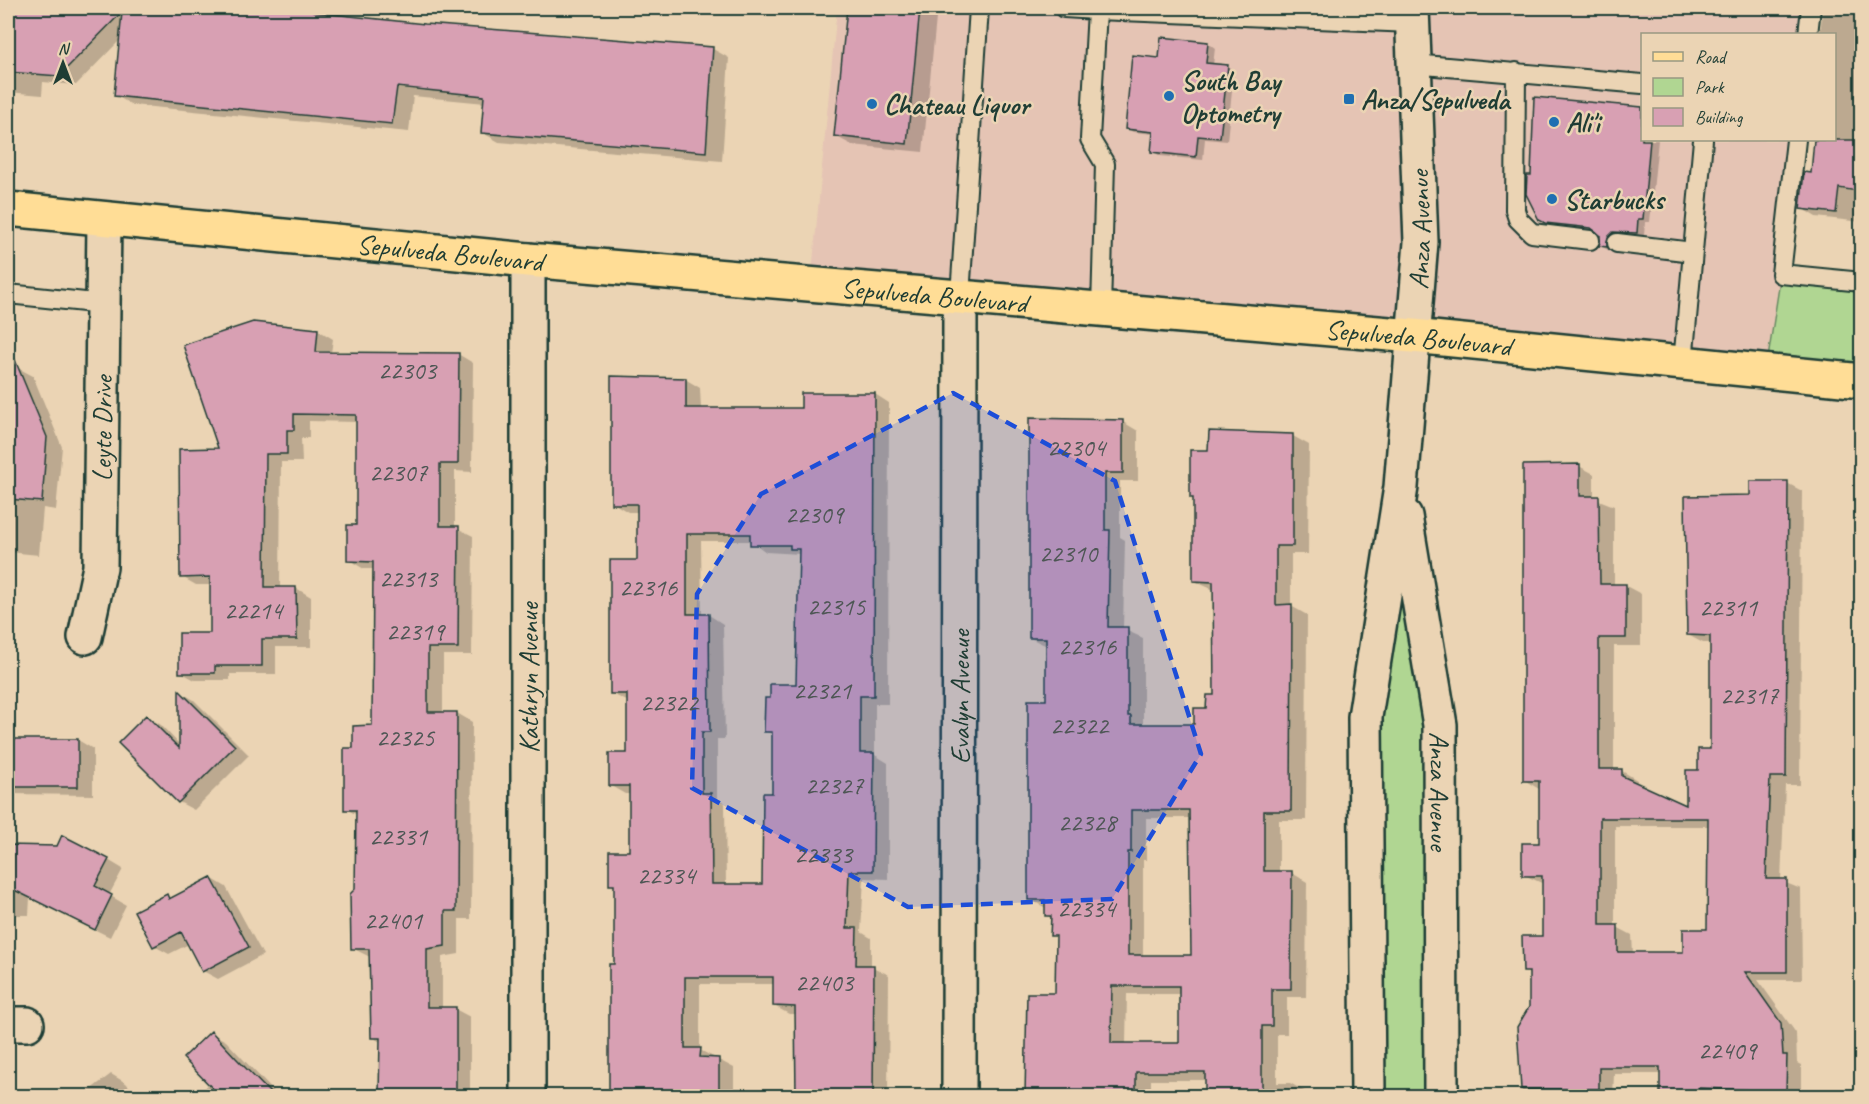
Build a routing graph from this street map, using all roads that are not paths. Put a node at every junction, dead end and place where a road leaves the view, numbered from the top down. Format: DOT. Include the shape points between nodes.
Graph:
graph roads {
  1 [pos="979,8"];
  2 [pos="1064,8"];
  3 [pos="1811,8"];
  4 [pos="1097,10"];
  5 [pos="1412,15"];
  6 [pos="1808,33"];
  7 [pos="1413,64"];
  8 [pos="1516,72"];
  9 [pos="1641,84"];
  10 [pos="1703,141"];
  11 [pos="1796,141"];
  12 [pos="8,209"];
  13 [pos="104,219"];
  14 [pos="1590,240"];
  15 [pos="1617,243"];
  16 [pos="1693,252"];
  17 [pos="528,260"];
  18 [pos="1862,282"];
  19 [pos="8,294"];
  20 [pos="960,296"];
  21 [pos="104,304"];
  22 [pos="1101,309"];
  23 [pos="1413,336"];
  24 [pos="1683,363"];
  25 [pos="1862,381"];
  26 [pos="1401,487"];
  27 [pos="85,637"];
  28 [pos="528,1096"];
  29 [pos="959,1096"];
  30 [pos="1368,1096"];
  31 [pos="1441,1096"];
  1 -- 20 [label="lane"];
  2 -- 4 [label="lane"];
  3 -- 6 [label="lane"];
  4 -- 5 [label="lane"];
  4 -- 22 [label="lane" via="1090,140 1105,164"];
  5 -- 7 [label="street, Anza Avenue"];
  7 -- 8 [label="lane"];
  7 -- 23 [label="street, Anza Avenue" via="1420,242"];
  8 -- 9 [label="lane"];
  8 -- 14 [label="lane" via="1518,219 1532,233"];
  10 -- 16 [label="lane"];
  11 -- 18 [label="lane" via="1780,273"];
  12 -- 13 [label="main road, Sepulveda Boulevard"];
  13 -- 17 [label="main road, Sepulveda Boulevard"];
  13 -- 21 [label="street, Leyte Drive"];
  15 -- 16 [label="lane"];
  16 -- 24 [label="lane"];
  17 -- 20 [label="main road, Sepulveda Boulevard"];
  17 -- 28 [label="street, Kathryn Avenue"];
  19 -- 21 [label="lane"];
  20 -- 22 [label="main road, Sepulveda Boulevard"];
  20 -- 29 [label="street, Evalyn Avenue"];
  21 -- 27 [label="street, Leyte Drive" via="100,567"];
  22 -- 23 [label="main road, Sepulveda Boulevard"];
  23 -- 24 [label="main road, Sepulveda Boulevard"];
  23 -- 26 [label="street, Anza Avenue"];
  24 -- 25 [label="main road, Sepulveda Boulevard"];
  26 -- 30 [label="street, Anza Avenue" via="1365,717"];
  26 -- 31 [label="street, Anza Avenue" via="1440,725"];
}
